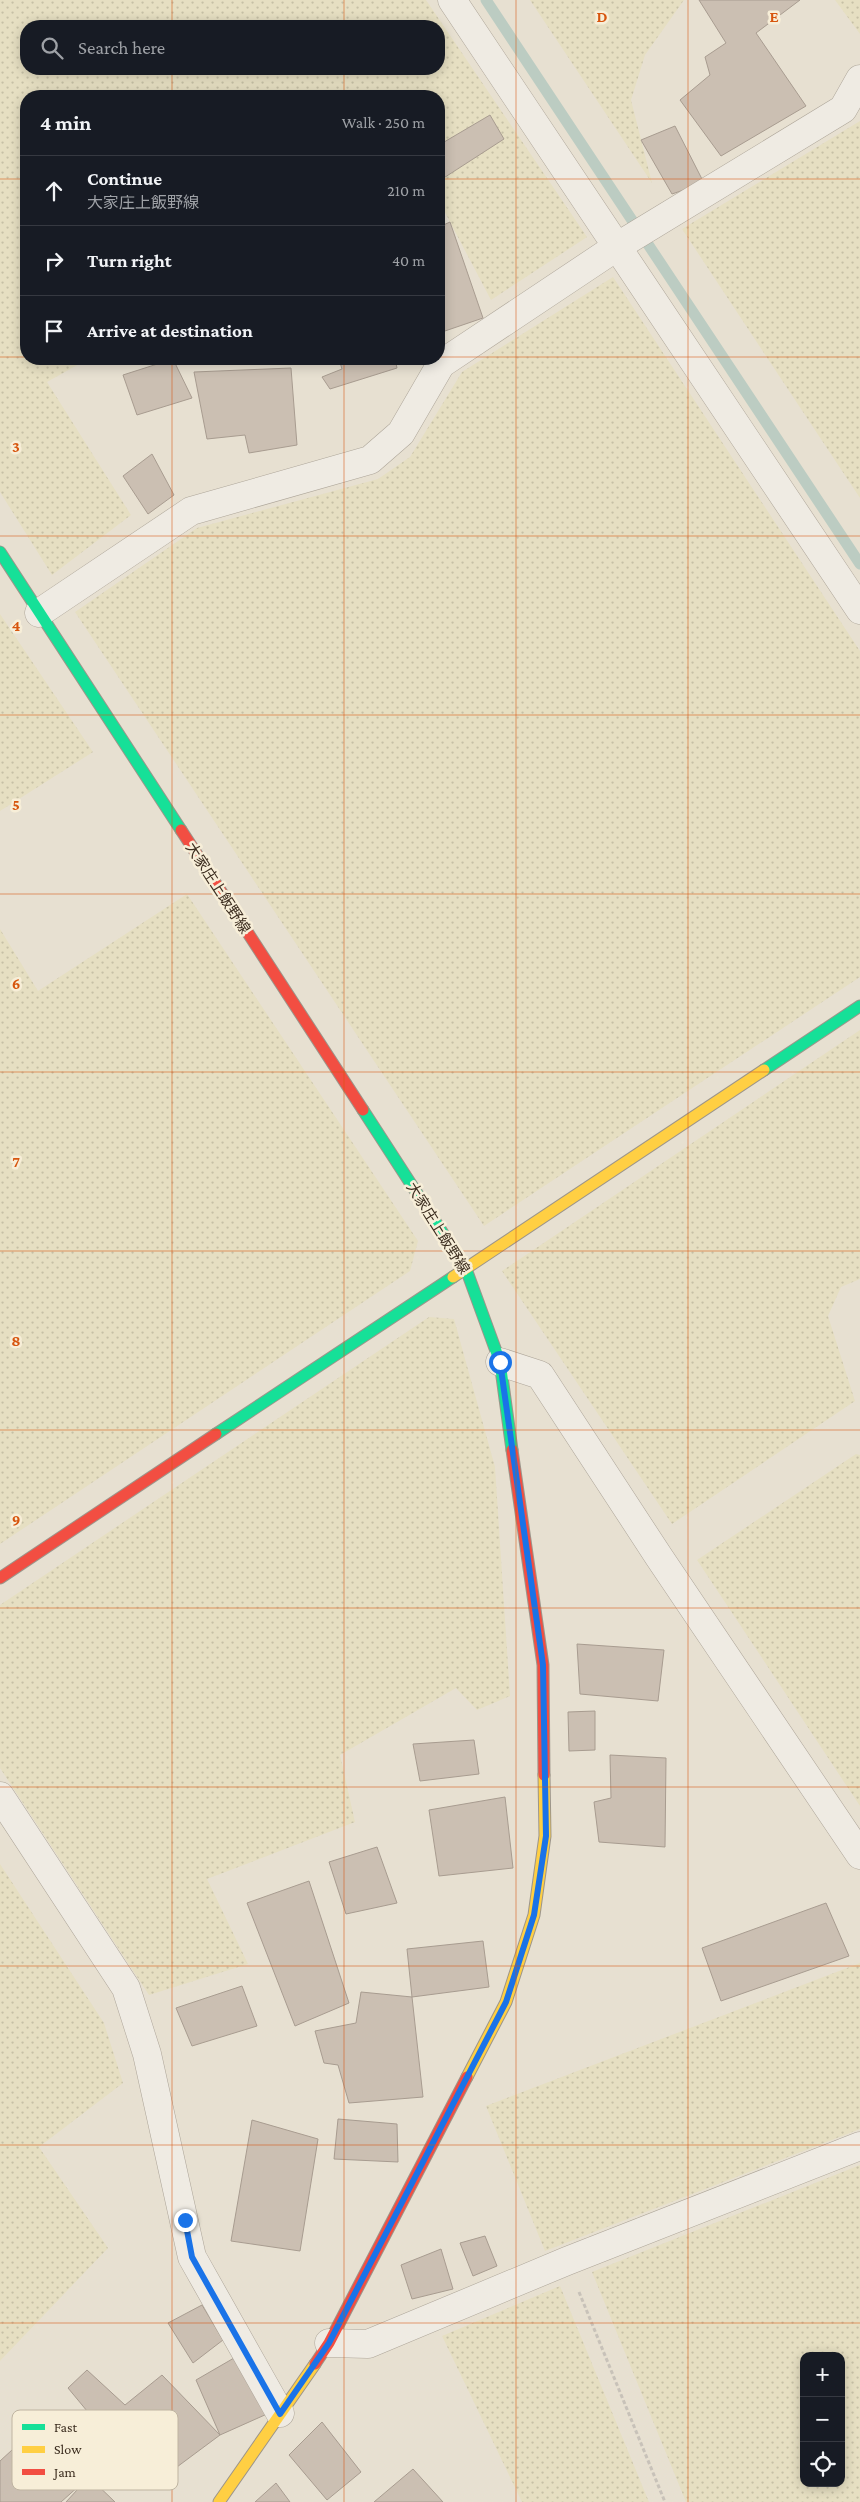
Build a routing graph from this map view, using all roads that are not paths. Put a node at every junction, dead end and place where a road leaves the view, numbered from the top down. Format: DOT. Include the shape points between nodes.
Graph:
graph roads {
  1 [pos="452,0"];
  2 [pos="860,79"];
  3 [pos="618,246"];
  4 [pos="445,361"];
  5 [pos="440,365"];
  6 [pos="0,552"];
  7 [pos="860,610"];
  8 [pos="39,613"];
  9 [pos="860,1006"];
  10 [pos="466,1269"];
  11 [pos="500,1362"];
  12 [pos="0,1578"];
  13 [pos="0,1796"];
  14 [pos="860,1855"];
  15 [pos="860,2146"];
  16 [pos="329,2343"];
  17 [pos="280,2414"];
  18 [pos="219,2502"];
  1 -- 3 [label="street"];
  2 -- 3 [label="street" via="844,109"];
  3 -- 4 [label="street"];
  3 -- 7 [label="street"];
  5 -- 8 [label="street" via="401,433 370,460 191,511"];
  6 -- 8 [label="main road, 大家庄上飯野線"];
  8 -- 10 [label="main road, 大家庄上飯野線"];
  9 -- 10 [label="main road"];
  10 -- 11 [label="main road, 大家庄上飯野線"];
  10 -- 12 [label="main road"];
  11 -- 14 [label="street" via="540,1375"];
  11 -- 16 [label="main road, 大家庄上飯野線" via="543,1665 546,1836 534,1915 506,2002"];
  13 -- 17 [label="street" via="126,1988 147,2054 192,2257"];
  15 -- 16 [label="street" via="567,2261 368,2344"];
  16 -- 17 [label="main road, 大家庄上飯野線"];
  17 -- 18 [label="main road, 大家庄上飯野線"];
}
